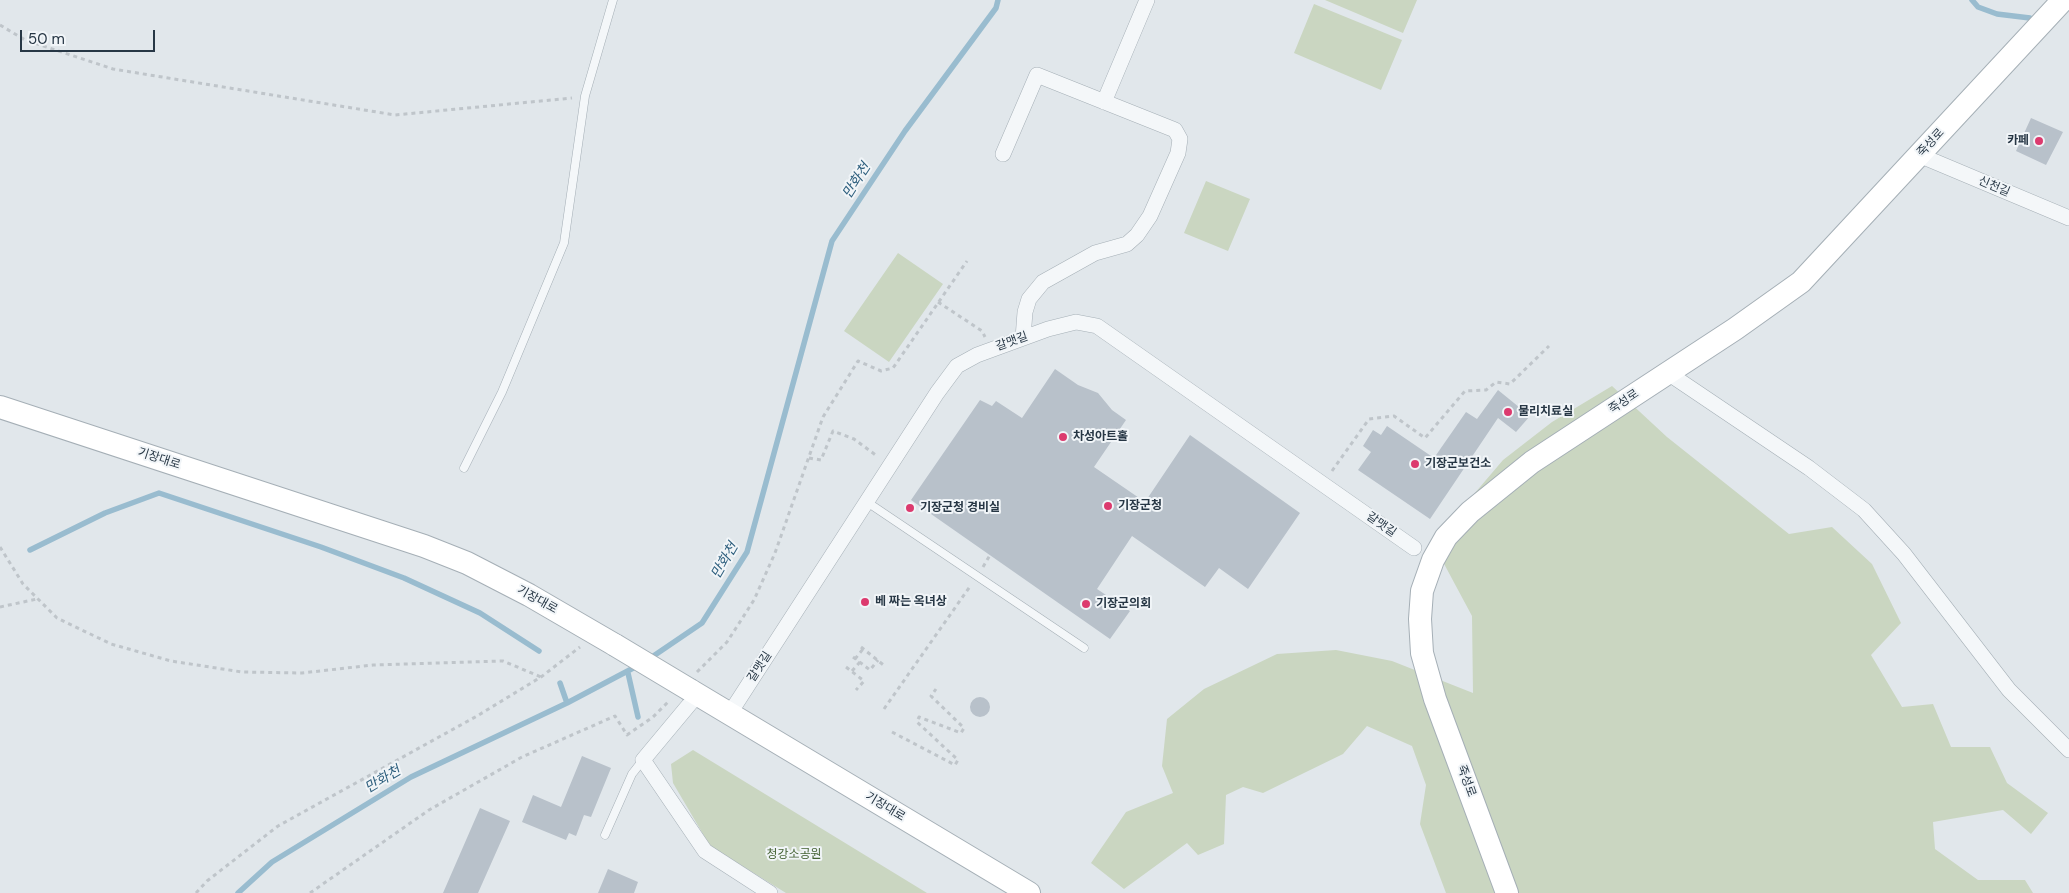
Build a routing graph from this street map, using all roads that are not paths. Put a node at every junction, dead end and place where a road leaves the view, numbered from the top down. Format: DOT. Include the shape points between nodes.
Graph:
graph roads {
  1 [pos="613,0"];
  2 [pos="1147,0"];
  3 [pos="2063,0"];
  4 [pos="1104,102"];
  5 [pos="1003,154"];
  6 [pos="1919,155"];
  7 [pos="2069,218"];
  8 [pos="1023,338"];
  9 [pos="1668,373"];
  10 [pos="0,407"];
  11 [pos="464,468"];
  12 [pos="867,502"];
  13 [pos="1414,548"];
  14 [pos="1084,648"];
  15 [pos="688,689"];
  16 [pos="730,713"];
  17 [pos="2069,750"];
  18 [pos="643,760"];
  19 [pos="605,835"];
  20 [pos="770,893"];
  21 [pos="1029,893"];
  22 [pos="1507,893"];
  1 -- 11 [label="lane" via="585,96 564,243 502,392"];
  2 -- 4 [label="street"];
  3 -- 6 [label="main road, 죽성로"];
  4 -- 5 [label="street" via="1036,75"];
  4 -- 8 [label="street" via="1175,130 1180,136 1180,148 1150,216 1137,235 1127,244 1096,253 1043,282 1029,299"];
  6 -- 7 [label="street, 신천길"];
  6 -- 9 [label="main road, 죽성로" via="1801,282 1775,293"];
  8 -- 12 [label="street, 갈맷길" via="957,366"];
  8 -- 13 [label="street, 갈맷길" via="1076,322 1097,326"];
  9 -- 17 [label="street" via="1809,468 1864,510 1904,554 2009,690"];
  9 -- 22 [label="main road, 죽성로" via="1532,462 1470,512 1446,537 1433,560 1422,592 1422,653 1435,699"];
  10 -- 15 [label="main road, 기장대로, bridge" via="424,546 467,563 529,595"];
  12 -- 14 [label="lane"];
  12 -- 16 [label="street, 갈맷길"];
  15 -- 16 [label="main road, 기장대로"];
  15 -- 18 [label="street"];
  16 -- 21 [label="main road, 기장대로"];
  18 -- 19 [label="lane" via="632,774"];
  18 -- 20 [label="street" via="705,851"];
}
